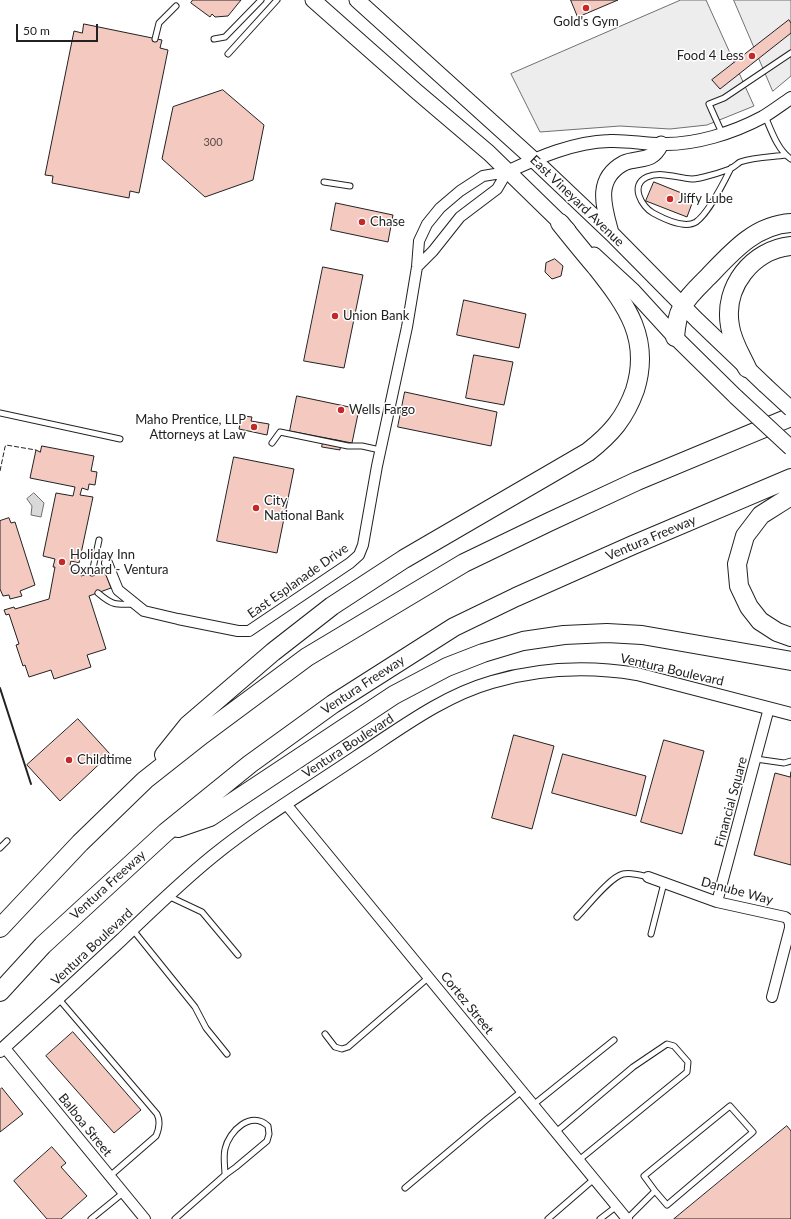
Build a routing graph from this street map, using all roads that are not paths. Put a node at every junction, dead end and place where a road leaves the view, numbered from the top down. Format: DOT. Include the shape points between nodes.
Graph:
graph roads {
  1 [pos="261,0"];
  2 [pos="277,0"];
  3 [pos="313,0"];
  4 [pos="357,0"];
  5 [pos="176,6"];
  6 [pos="155,39"];
  7 [pos="214,39"];
  8 [pos="228,54"];
  9 [pos="791,54"];
  10 [pos="791,98"];
  11 [pos="765,116"];
  12 [pos="722,134"];
  13 [pos="661,144"];
  14 [pos="786,155"];
  15 [pos="533,159"];
  16 [pos="791,159"];
  17 [pos="504,168"];
  18 [pos="731,168"];
  19 [pos="324,182"];
  20 [pos="350,186"];
  21 [pos="560,223"];
  22 [pos="791,223"];
  23 [pos="612,234"];
  24 [pos="791,246"];
  25 [pos="417,267"];
  26 [pos="682,306"];
  27 [pos="675,337"];
  28 [pos="747,368"];
  29 [pos="791,403"];
  30 [pos="791,409"];
  31 [pos="0,413"];
  32 [pos="791,417"];
  33 [pos="751,434"];
  34 [pos="120,439"];
  35 [pos="272,443"];
  36 [pos="791,448"];
  37 [pos="380,450"];
  38 [pos="791,478"];
  39 [pos="791,496"];
  40 [pos="99,540"];
  41 [pos="107,563"];
  42 [pos="92,573"];
  43 [pos="98,593"];
  44 [pos="135,604"];
  45 [pos="791,637"];
  46 [pos="791,661"];
  47 [pos="769,708"];
  48 [pos="791,714"];
  49 [pos="756,759"];
  50 [pos="791,761"];
  51 [pos="146,780"];
  52 [pos="286,804"];
  53 [pos="166,832"];
  54 [pos="7,841"];
  55 [pos="0,848"];
  56 [pos="648,877"];
  57 [pos="664,883"];
  58 [pos="168,896"];
  59 [pos="717,902"];
  60 [pos="577,917"];
  61 [pos="0,928"];
  62 [pos="132,929"];
  63 [pos="651,934"];
  64 [pos="238,955"];
  65 [pos="429,977"];
  66 [pos="0,992"];
  67 [pos="772,997"];
  68 [pos="58,998"];
  69 [pos="325,1034"];
  70 [pos="614,1040"];
  71 [pos="2,1049"];
  72 [pos="227,1054"];
  73 [pos="522,1091"];
  74 [pos="533,1105"];
  75 [pos="556,1132"];
  76 [pos="579,1160"];
  77 [pos="225,1175"];
  78 [pos="110,1176"];
  79 [pos="594,1179"];
  80 [pos="405,1188"];
  81 [pos="656,1191"];
  82 [pos="123,1193"];
  83 [pos="616,1206"];
  84 [pos="91,1219"];
  85 [pos="145,1219"];
  86 [pos="175,1219"];
  87 [pos="548,1219"];
  88 [pos="600,1219"];
  89 [pos="627,1219"];
  1 -- 7 [label="lane" via="225,37"];
  2 -- 8 [label="lane"];
  3 -- 17 [label="main road, East Vineyard Avenue"];
  4 -- 15 [label="main road, East Vineyard Avenue"];
  5 -- 6 [label="lane" via="159,23"];
  9 -- 12 [label="lane" via="724,98 709,104"];
  10 -- 11 [label="street"];
  11 -- 12 [label="street"];
  11 -- 14 [label="lane"];
  12 -- 13 [label="street" via="694,142"];
  13 -- 15 [label="street" via="608,141 572,147"];
  13 -- 23 [label="main road" via="652,156 624,164 611,174 605,184 602,195"];
  14 -- 16 [label="lane"];
  14 -- 18 [label="lane" via="740,162"];
  15 -- 17 [label="street"];
  15 -- 23 [label="main road, East Vineyard Avenue"];
  17 -- 21 [label="main road, East Vineyard Avenue"];
  17 -- 25 [label="street" via="497,189 460,217"];
  17 -- 25 [label="street, East Esplanade Drive" via="483,176 440,208 418,241"];
  18 -- 18 [label="lane" via="704,214 696,222 686,225 659,217 647,210 639,196 638,187 647,177 663,175 694,179"];
  19 -- 20 [label="lane"];
  21 -- 27 [label="main road, East Vineyard Avenue" via="633,291"];
  21 -- 51 [label="highway" via="618,294 639,340 640,361 636,386 624,416 604,440 588,452 404,559 332,606 273,652 188,725"];
  22 -- 26 [label="highway" via="770,227 752,235"];
  23 -- 26 [label="main road, East Vineyard Avenue"];
  24 -- 28 [label="highway" via="773,250 752,263 741,275 734,289 729,304 730,328"];
  25 -- 37 [label="street, East Esplanade Drive" via="407,327"];
  26 -- 27 [label="highway" via="676,322"];
  26 -- 28 [label="main road, East Vineyard Avenue"];
  27 -- 36 [label="main road, East Vineyard Avenue, bridge"];
  28 -- 30 [label="main road, East Vineyard Avenue, bridge"];
  29 -- 33 [label="highway" via="769,416"];
  31 -- 34 [label="lane"];
  32 -- 33 [label="highway"];
  33 -- 51 [label="highway" via="637,481 464,563 307,657"];
  35 -- 37 [label="lane" via="280,432"];
  37 -- 44 [label="street, East Esplanade Drive" via="359,555 249,631 178,620 144,611"];
  38 -- 53 [label="highway, Ventura Freeway" via="626,548 454,627 332,704 250,764"];
  39 -- 45 [label="highway" via="761,515 745,536 737,564 739,586 748,607 760,621"];
  40 -- 42 [label="lane"];
  41 -- 44 [label="street, East Esplanade Drive" via="118,590"];
  43 -- 44 [label="lane" via="108,602"];
  46 -- 53 [label="highway" via="642,635 600,633 522,641 447,667 394,695 210,817"];
  47 -- 48 [label="street, Ventura Boulevard"];
  47 -- 49 [label="street, Financial Square"];
  47 -- 52 [label="street, Ventura Boulevard" via="655,678 616,671 584,668 522,674 473,689 441,703"];
  49 -- 50 [label="lane" via="784,764"];
  49 -- 59 [label="street, Financial Square"];
  51 -- 61 [label="highway" via="80,843"];
  52 -- 58 [label="street, Ventura Boulevard" via="210,858"];
  52 -- 65 [label="street, Cortez Street"];
  53 -- 66 [label="highway, Ventura Freeway" via="43,945"];
  54 -- 55 [label="lane"];
  56 -- 57 [label="street, Danube Way"];
  56 -- 60 [label="lane" via="618,875"];
  57 -- 59 [label="street, Danube Way"];
  57 -- 63 [label="lane"];
  58 -- 62 [label="street, Ventura Boulevard"];
  58 -- 64 [label="lane" via="202,912"];
  59 -- 67 [label="street, Danube Way" via="785,917 789,921 790,928"];
  62 -- 68 [label="street, Ventura Boulevard"];
  62 -- 72 [label="lane" via="195,1007 206,1028"];
  65 -- 69 [label="lane" via="348,1047 335,1047"];
  65 -- 73 [label="street, Cortez Street"];
  68 -- 71 [label="street, Ventura Boulevard"];
  68 -- 78 [label="lane" via="159,1118 156,1136"];
  70 -- 74 [label="lane"];
  71 -- 78 [label="street, Balboa Street"];
  73 -- 74 [label="street, Cortez Street"];
  73 -- 80 [label="lane"];
  74 -- 75 [label="street, Cortez Street"];
  75 -- 76 [label="street, Cortez Street"];
  75 -- 76 [label="lane" via="633,1067 667,1044 674,1046 688,1062 687,1072"];
  76 -- 79 [label="street, Cortez Street"];
  77 -- 77 [label="lane" via="268,1141 268,1126 264,1122 251,1120 235,1131 225,1150"];
  77 -- 86 [label="lane"];
  78 -- 82 [label="street, Balboa Street"];
  79 -- 83 [label="street, Cortez Street"];
  79 -- 87 [label="lane"];
  81 -- 81 [label="lane" via="644,1176 730,1106 753,1132 667,1205"];
  81 -- 89 [label="lane"];
  82 -- 84 [label="lane"];
  82 -- 85 [label="street, Balboa Street"];
  83 -- 88 [label="lane"];
  83 -- 89 [label="street, Cortez Street"];
}
